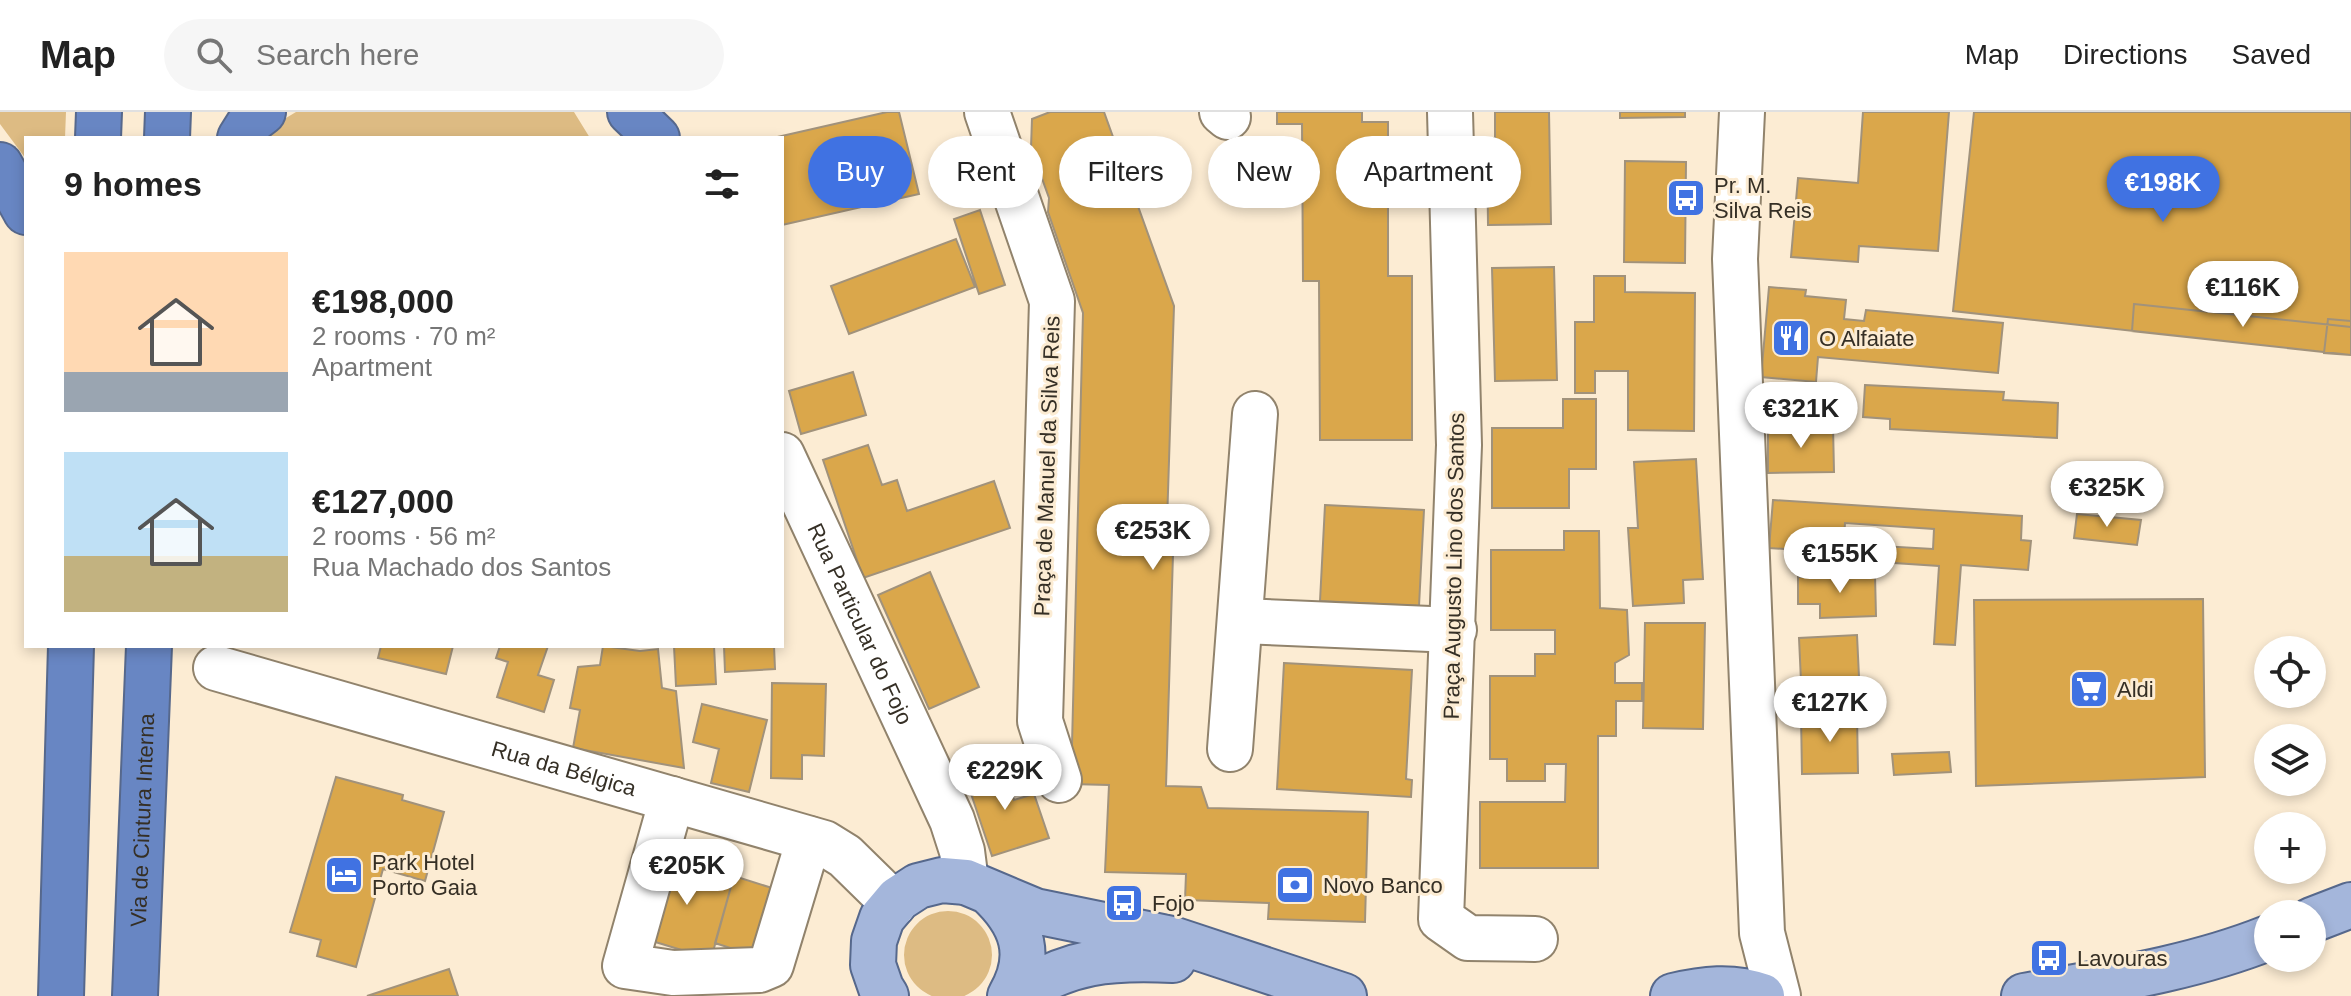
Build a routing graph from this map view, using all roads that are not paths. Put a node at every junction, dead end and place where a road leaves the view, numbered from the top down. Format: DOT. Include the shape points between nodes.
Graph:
graph roads {
  1 [pos="99,112"];
  2 [pos="168,112"];
  3 [pos="263,112"];
  4 [pos="630,112"];
  5 [pos="650,112"];
  6 [pos="987,112"];
  7 [pos="1450,112"];
  8 [pos="1742,112"];
  9 [pos="98,136"];
  10 [pos="167,136"];
  11 [pos="241,136"];
  12 [pos="655,136"];
  13 [pos="656,136"];
  14 [pos="0,165"];
  15 [pos="24,208"];
  16 [pos="1255,414"];
  17 [pos="784,459"];
  18 [pos="1241,621"];
  19 [pos="1454,630"];
  20 [pos="71,648"];
  21 [pos="149,648"];
  22 [pos="216,668"];
  23 [pos="1230,749"];
  24 [pos="1059,780"];
  25 [pos="672,799"];
  26 [pos="809,839"];
  27 [pos="978,887"];
  28 [pos="894,904"];
  29 [pos="2351,905"];
  30 [pos="2326,915"];
  31 [pos="1535,939"];
  32 [pos="2254,944"];
  33 [pos="1248,965"];
  34 [pos="873,986"];
  35 [pos="1762,994"];
  36 [pos="61,996"];
  37 [pos="135,996"];
  38 [pos="1013,996"];
  39 [pos="1344,996"];
  40 [pos="1673,996"];
  41 [pos="2024,996"];
  1 -- 9 [label="highway"];
  2 -- 10 [label="highway"];
  3 -- 11 [label="highway"];
  4 -- 12 [label="highway"];
  5 -- 13 [label="street"];
  6 -- 24 [label="street, Praça de Manuel da Silva Reis" via="1052,301 1040,721"];
  7 -- 19 [label="street, Praça Augusto Lino dos Santos" via="1459,445"];
  8 -- 35 [label="street" via="1735,259"];
  14 -- 15 [label="highway"];
  16 -- 18 [label="street"];
  17 -- 27 [label="street, Rua Particular do Fojo"];
  18 -- 19 [label="street"];
  18 -- 23 [label="street"];
  19 -- 31 [label="street, Praça Augusto Lino dos Santos" via="1441,919 1468,938"];
  20 -- 36 [label="highway"];
  21 -- 37 [label="highway, Via de Cintura Interna"];
  22 -- 25 [label="street, Rua da Bélgica"];
  25 -- 26 [label="street, Rua da Bélgica"];
  25 -- 26 [label="street" via="625,966 673,973 759,970 771,965"];
  26 -- 28 [label="street, Rua da Bélgica" via="845,856"];
  27 -- 28 [label="main road" via="942,880 918,886"];
  27 -- 33 [label="main road" via="1035,911 1172,939"];
  27 -- 38 [label="main road" via="1007,909 1019,932 1023,956"];
  28 -- 34 [label="main road" via="874,941"];
  29 -- 30 [label="main road"];
  32 -- 41 [label="main road" via="2137,976"];
  33 -- 38 [label="main road" via="1097,961 1062,969"];
  33 -- 39 [label="main road"];
  35 -- 40 [label="main road" via="1705,989"];
}
